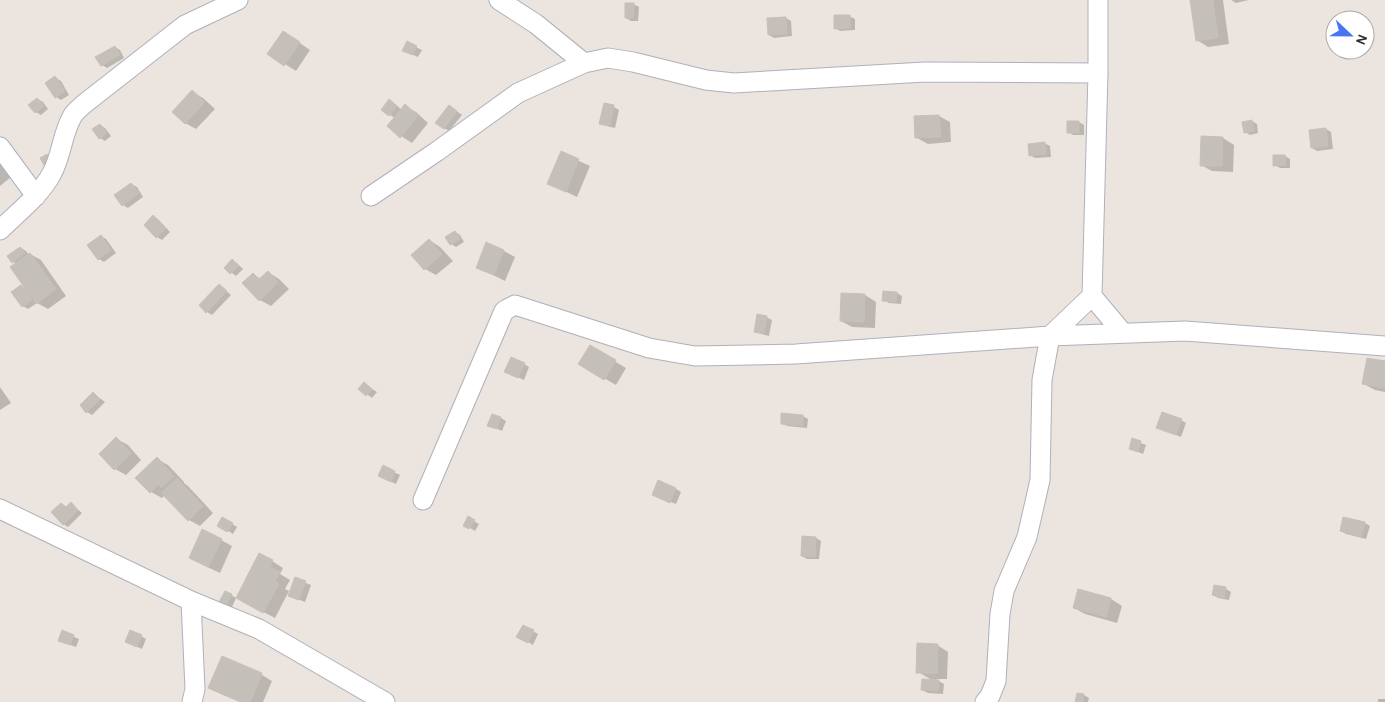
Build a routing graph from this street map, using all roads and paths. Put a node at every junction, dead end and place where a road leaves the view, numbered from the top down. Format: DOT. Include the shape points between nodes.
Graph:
graph roads {
  1 [pos="238,0"];
  2 [pos="499,0"];
  3 [pos="1098,0"];
  4 [pos="584,63"];
  5 [pos="1098,73"];
  6 [pos="0,147"];
  7 [pos="36,196"];
  8 [pos="371,196"];
  9 [pos="0,230"];
  10 [pos="1092,296"];
  11 [pos="1123,333"];
  12 [pos="1050,336"];
  13 [pos="1385,346"];
  14 [pos="423,500"];
  15 [pos="0,509"];
  16 [pos="190,601"];
  17 [pos="192,702"];
  18 [pos="385,702"];
  19 [pos="985,702"];
  1 -- 7 [label="street" via="185,25 84,104 66,129 53,171"];
  2 -- 4 [label="street" via="536,24"];
  3 -- 5 [label="street"];
  4 -- 5 [label="street" via="608,58 706,80 734,83 926,72"];
  4 -- 8 [label="street" via="518,93"];
  5 -- 10 [label="street"];
  6 -- 7 [label="street"];
  7 -- 9 [label="street"];
  10 -- 11 [label="street"];
  10 -- 12 [label="street"];
  11 -- 12 [label="street"];
  11 -- 13 [label="street" via="1185,330"];
  12 -- 14 [label="street" via="796,354 695,356 648,348 515,305 504,312"];
  12 -- 19 [label="street" via="1042,380 1040,480 1027,538 1004,591 996,681"];
  15 -- 16 [label="street"];
  16 -- 17 [label="street"];
  16 -- 18 [label="street" via="259,629"];
}
